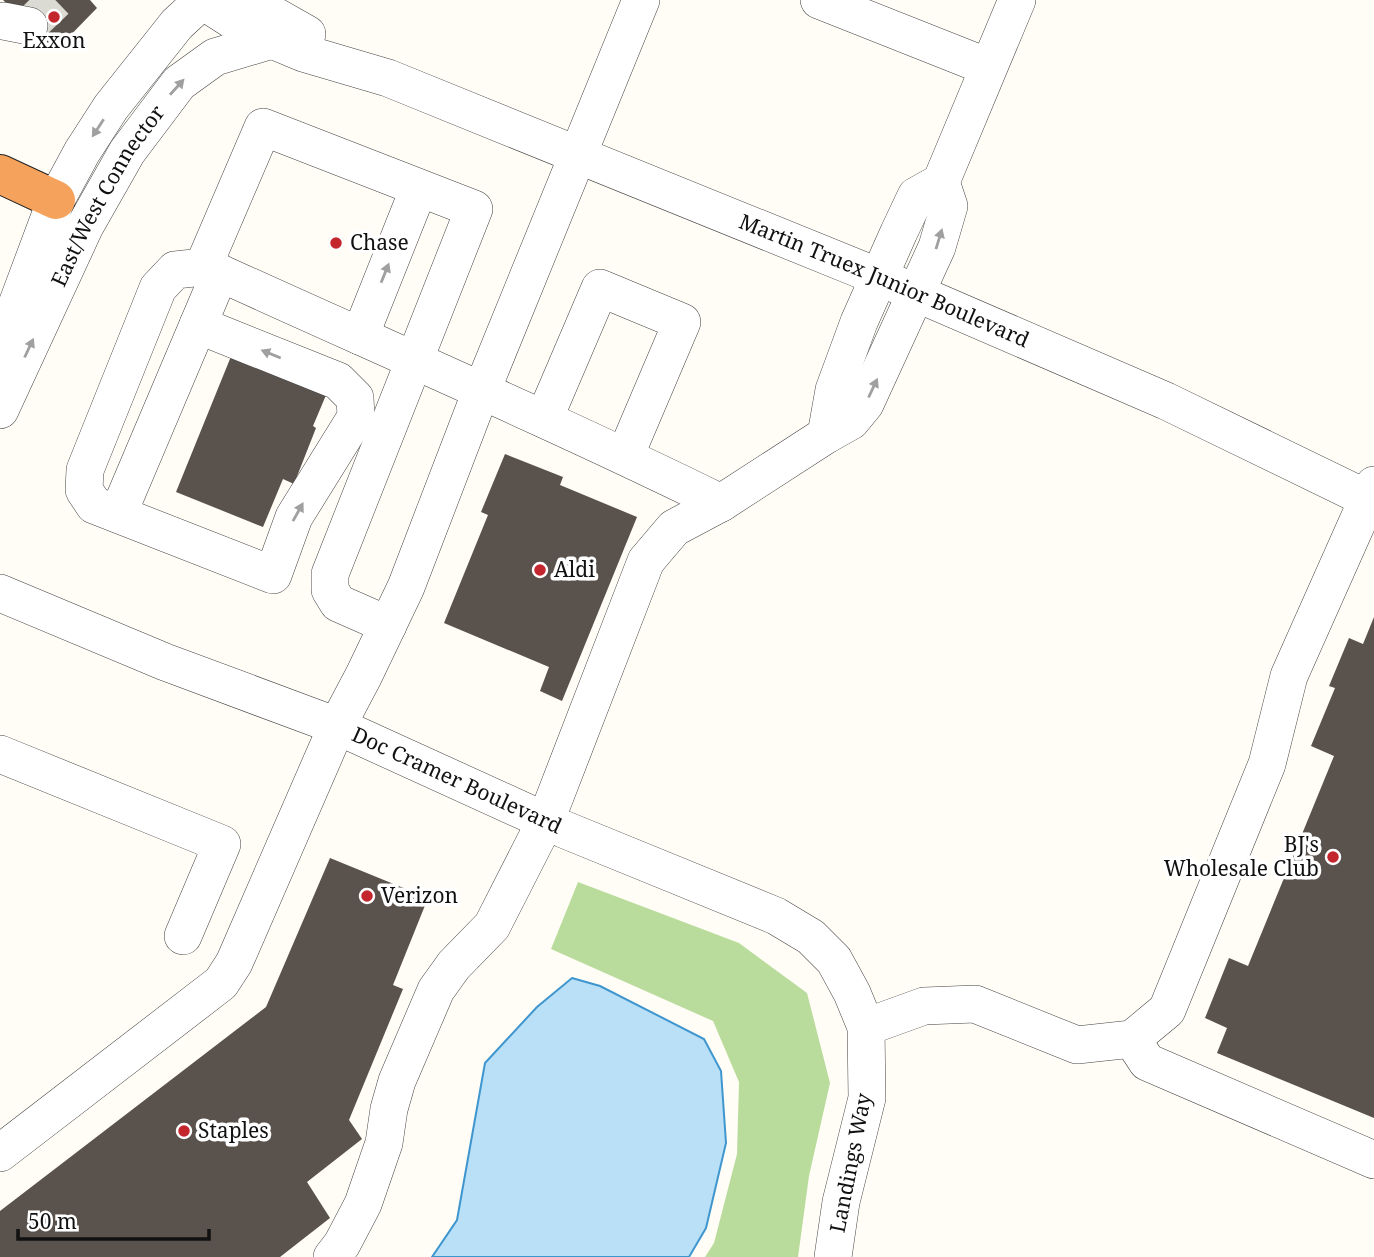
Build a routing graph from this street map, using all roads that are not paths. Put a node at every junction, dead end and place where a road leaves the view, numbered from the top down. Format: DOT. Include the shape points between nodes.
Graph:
graph roads {
  1 [pos="201,0"];
  2 [pos="252,0"];
  3 [pos="641,0"];
  4 [pos="819,0"];
  5 [pos="1017,0"];
  6 [pos="272,40"];
  7 [pos="988,67"];
  8 [pos="388,78"];
  9 [pos="577,154"];
  10 [pos="0,174"];
  11 [pos="941,182"];
  12 [pos="419,188"];
  13 [pos="56,200"];
  14 [pos="211,270"];
  15 [pos="879,276"];
  16 [pos="916,293"];
  17 [pos="198,325"];
  18 [pos="360,336"];
  19 [pos="0,345"];
  20 [pos="414,360"];
  21 [pos="482,390"];
  22 [pos="0,410"];
  23 [pos="544,419"];
  24 [pos="826,435"];
  25 [pos="625,456"];
  26 [pos="323,471"];
  27 [pos="364,487"];
  28 [pos="1372,495"];
  29 [pos="721,503"];
  30 [pos="118,514"];
  31 [pos="0,593"];
  32 [pos="388,625"];
  33 [pos="337,726"];
  34 [pos="0,754"];
  35 [pos="546,820"];
  36 [pos="183,936"];
  37 [pos="866,1027"];
  38 [pos="1132,1039"];
  39 [pos="0,1153"];
  40 [pos="1374,1160"];
  41 [pos="332,1257"];
  42 [pos="833,1257"];
  1 -- 6 [label="street, Martin Truex Junior Boulevard"];
  1 -- 13 [label="street, East/West Connector, one-way" via="111,107"];
  2 -- 8 [label="street, Martin Truex Junior Boulevard"];
  3 -- 9 [label="street"];
  4 -- 7 [label="street"];
  5 -- 7 [label="street"];
  6 -- 8 [label="street, Martin Truex Junior Boulevard"];
  22 -- 6 [label="street, East/West Connector, one-way" via="85,226 127,152 179,83 215,57"];
  7 -- 11 [label="street"];
  8 -- 9 [label="street, Martin Truex Junior Boulevard"];
  9 -- 15 [label="street, Martin Truex Junior Boulevard"];
  9 -- 21 [label="street"];
  10 -- 13 [label="highway"];
  11 -- 15 [label="street" via="916,196"];
  16 -- 11 [label="street, one-way" via="937,247 948,206"];
  12 -- 14 [label="street" via="263,127"];
  18 -- 12 [label="street, one-way"];
  12 -- 20 [label="street" via="474,209"];
  13 -- 19 [label="street, East/West Connector"];
  14 -- 17 [label="street"];
  14 -- 18 [label="street"];
  14 -- 30 [label="street" via="175,270 158,288 85,470 84,490 94,505"];
  15 -- 16 [label="street, Martin Truex Junior Boulevard"];
  15 -- 24 [label="street" via="834,390"];
  24 -- 16 [label="street, one-way" via="850,421 865,404"];
  16 -- 28 [label="street, Martin Truex Junior Boulevard"];
  26 -- 17 [label="street, one-way" via="356,417 355,398 338,381"];
  17 -- 30 [label="street"];
  18 -- 20 [label="street"];
  20 -- 21 [label="street"];
  20 -- 27 [label="street"];
  21 -- 23 [label="street"];
  21 -- 32 [label="street"];
  23 -- 25 [label="street"];
  23 -- 25 [label="street" via="600,288 682,322"];
  24 -- 29 [label="street"];
  25 -- 29 [label="street"];
  26 -- 27 [label="street"];
  30 -- 26 [label="street, one-way" via="273,575 294,517"];
  27 -- 32 [label="street" via="330,574 330,590 338,603"];
  28 -- 38 [label="street" via="1289,676 1267,764 1167,1010"];
  29 -- 35 [label="street" via="674,528 646,561"];
  31 -- 33 [label="street, Doc Cramer Boulevard" via="165,662"];
  32 -- 33 [label="street"];
  33 -- 35 [label="street, Doc Cramer Boulevard"];
  33 -- 39 [label="street" via="234,963 221,983"];
  34 -- 36 [label="street" via="222,844"];
  35 -- 37 [label="street, Doc Cramer Boulevard" via="776,916 811,937 834,960"];
  35 -- 41 [label="street" via="492,926 436,990 397,1081 384,1143 363,1204"];
  37 -- 38 [label="street" via="924,1006 975,1004 1077,1045"];
  37 -- 42 [label="street, Landings Way" via="867,1098 841,1202"];
  38 -- 40 [label="street" via="1147,1062"];
}
